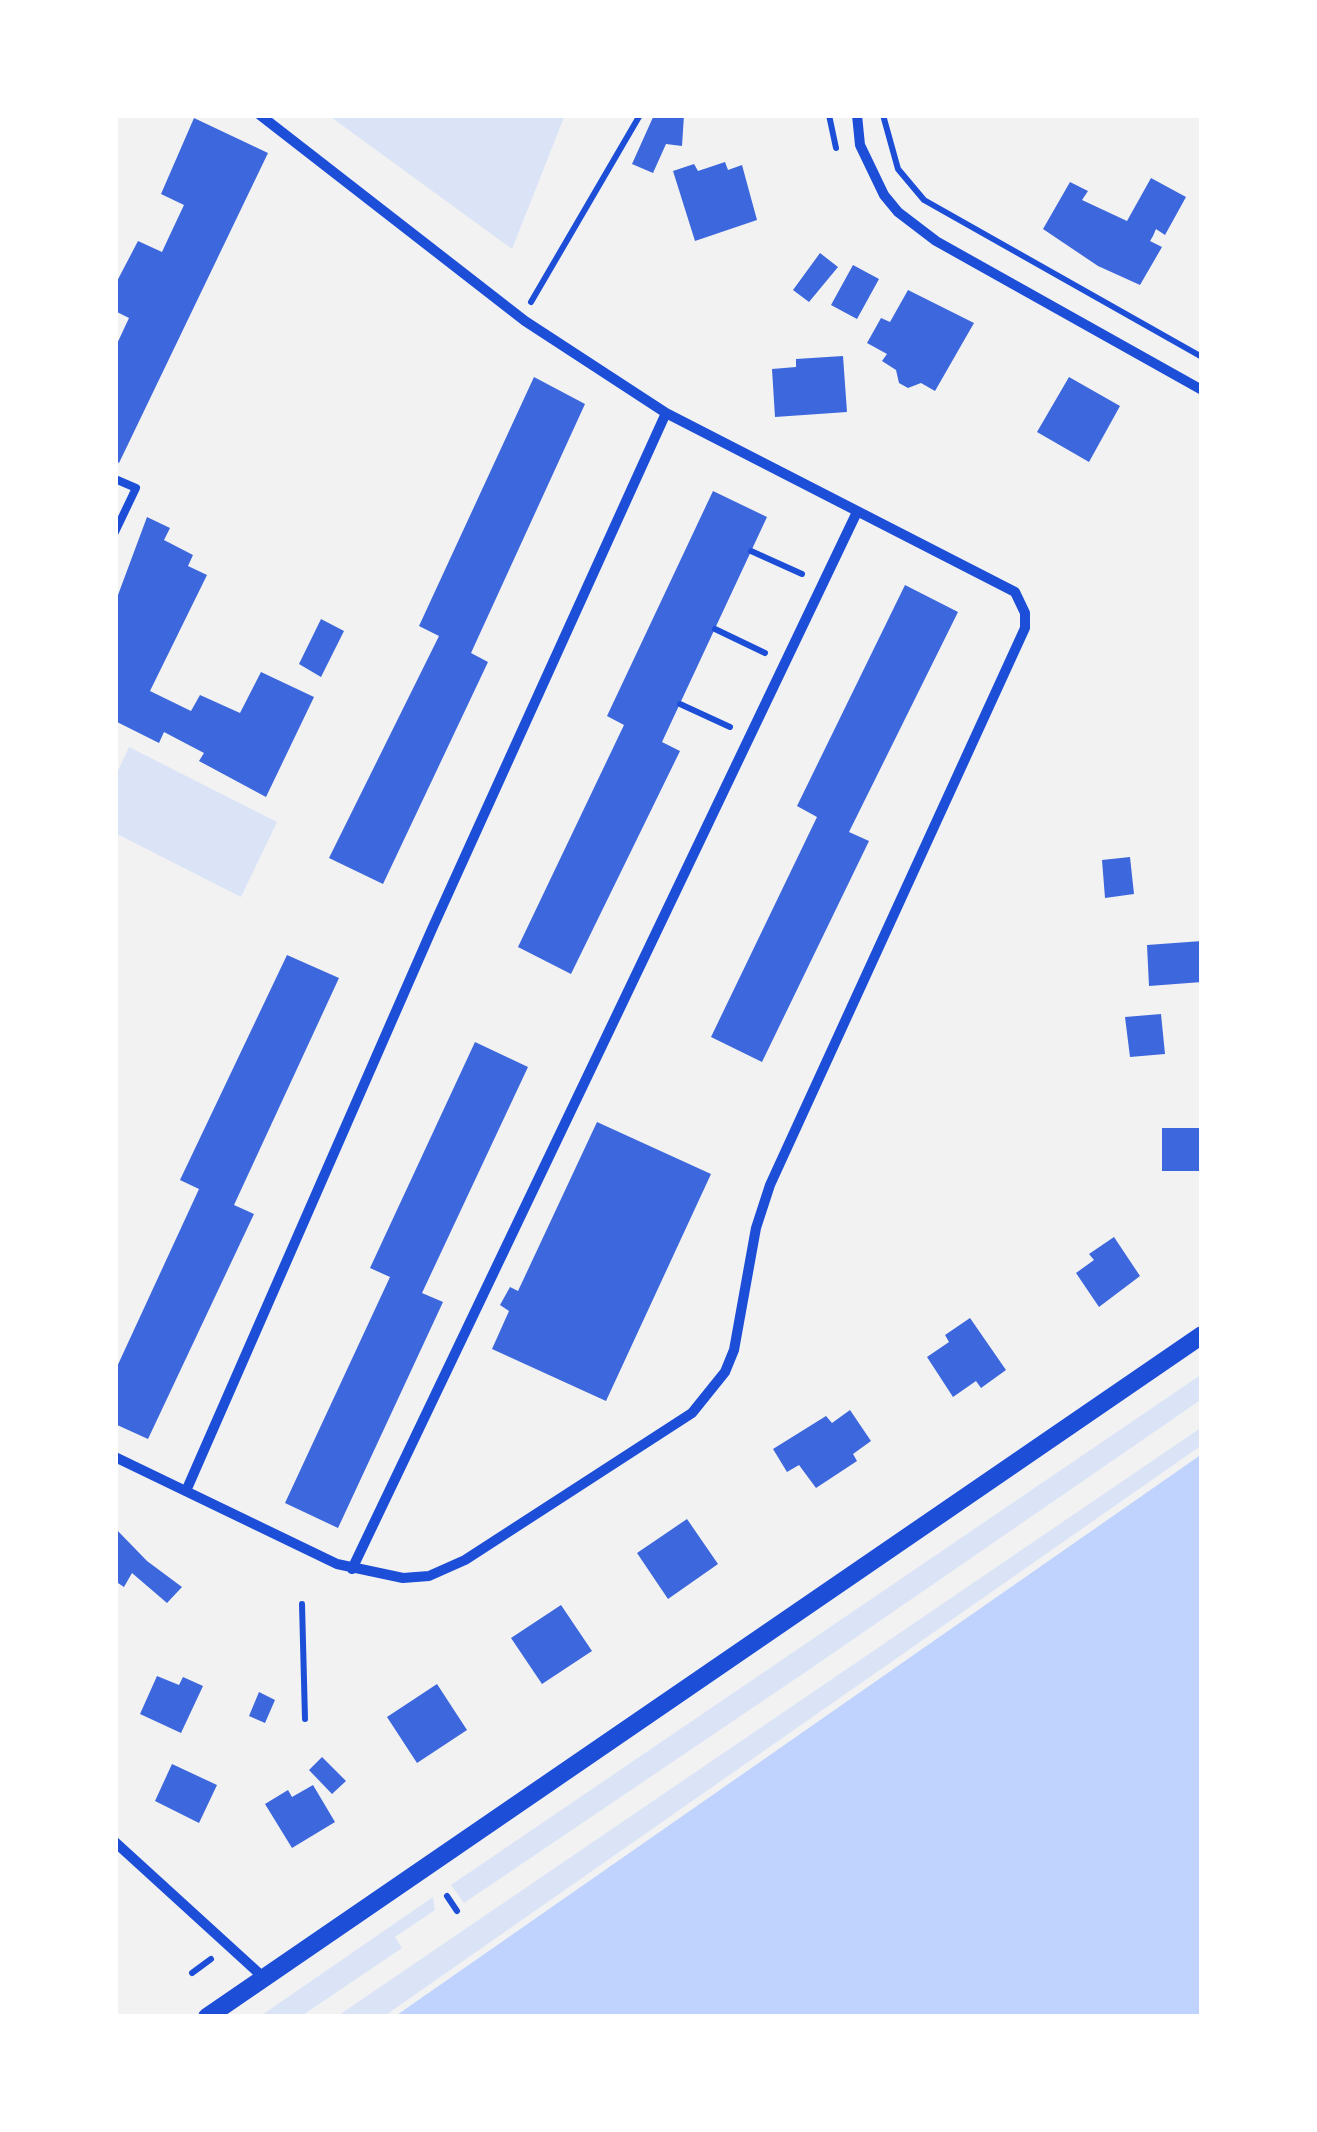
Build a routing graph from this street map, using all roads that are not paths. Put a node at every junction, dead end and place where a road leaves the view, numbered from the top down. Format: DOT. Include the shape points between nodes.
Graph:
graph roads {
  1 [pos="260,115"];
  2 [pos="857,115"];
  3 [pos="1202,390"];
  4 [pos="666,413"];
  5 [pos="115,478"];
  6 [pos="857,512"];
  7 [pos="115,532"];
  8 [pos="1202,1335"];
  9 [pos="115,1457"];
  10 [pos="186,1491"];
  11 [pos="352,1569"];
  12 [pos="115,1842"];
  13 [pos="263,1977"];
  14 [pos="207,2017"];
  1 -- 4 [label="street" via="521,318"];
  2 -- 3 [label="street" via="860,145 898,212 936,241"];
  4 -- 6 [label="street"];
  4 -- 10 [label="street"];
  5 -- 7 [label="lane" via="136,488"];
  6 -- 11 [label="street"];
  6 -- 11 [label="street" via="1015,592 1025,628 770,1185 725,1372 682,1421 465,1560 416,1577"];
  8 -- 13 [label="street"];
  9 -- 10 [label="street"];
  10 -- 11 [label="street"];
  12 -- 13 [label="street"];
  13 -- 14 [label="street"];
}
